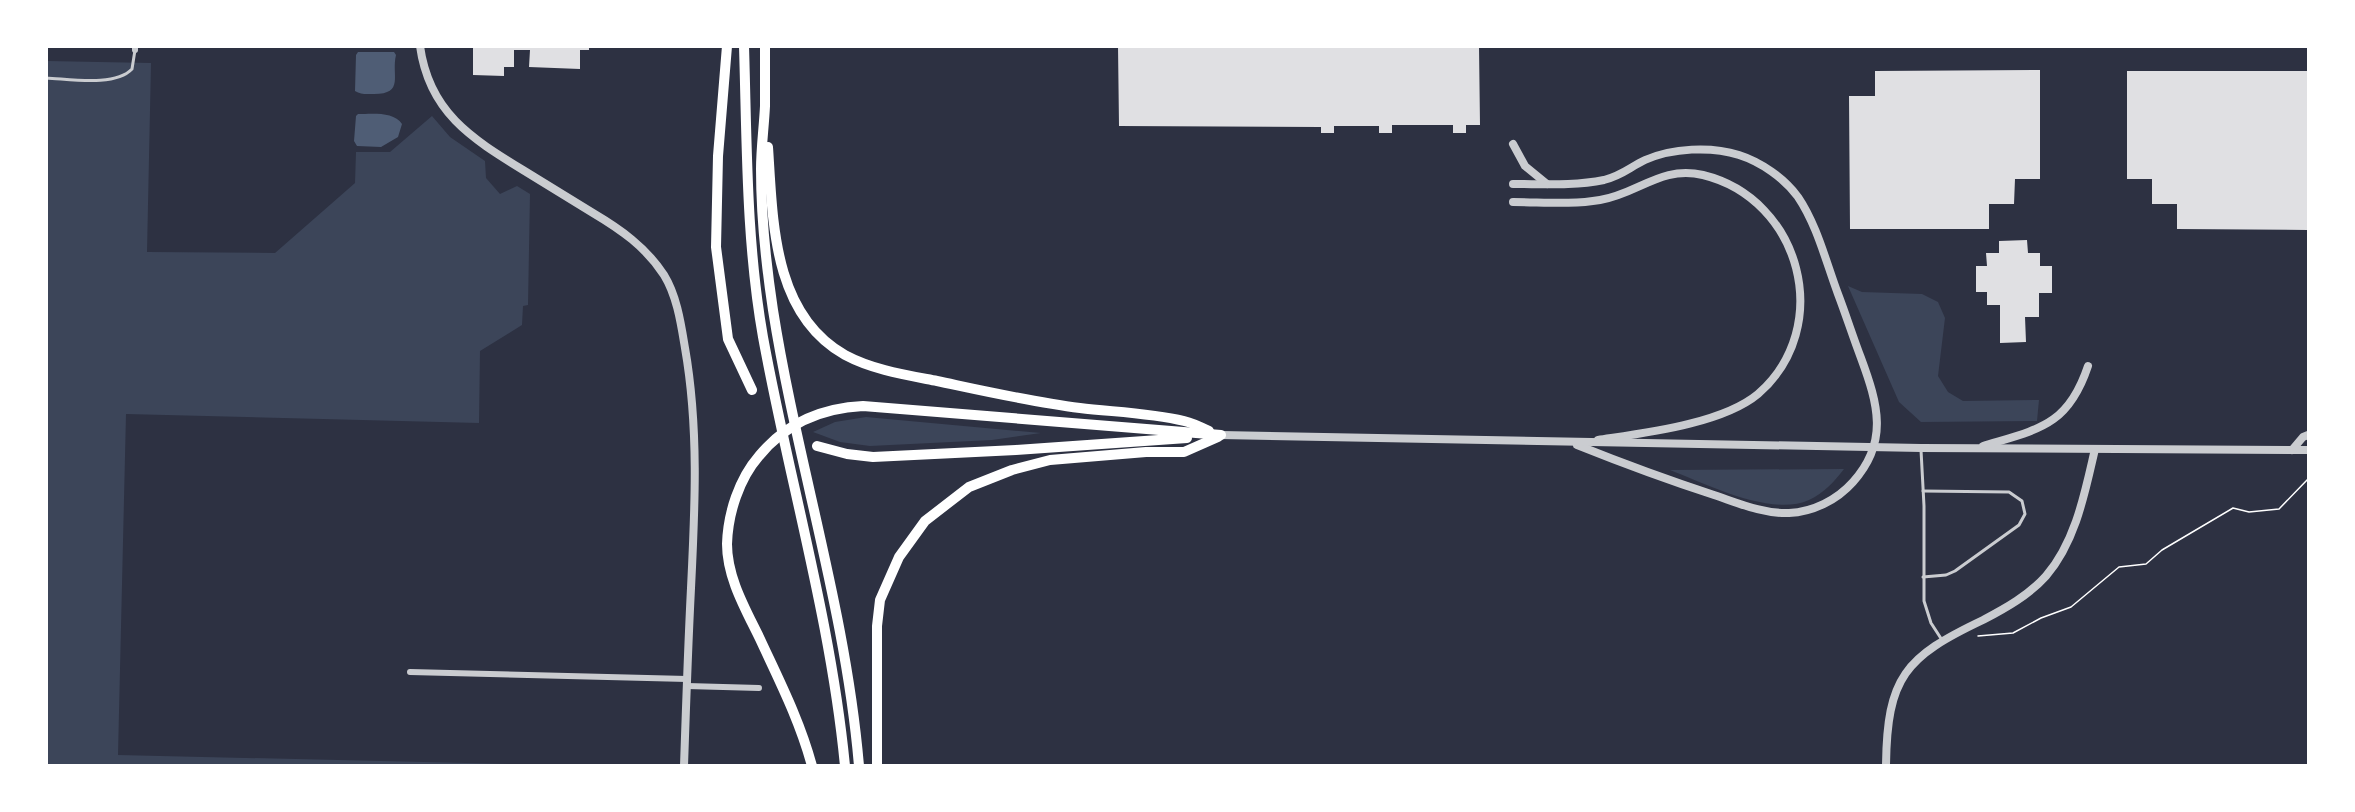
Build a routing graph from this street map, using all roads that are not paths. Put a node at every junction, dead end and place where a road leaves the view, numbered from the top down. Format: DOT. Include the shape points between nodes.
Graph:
graph roads {
  1 [pos="420,46"];
  2 [pos="727,46"];
  3 [pos="744,46"];
  4 [pos="765,46"];
  5 [pos="135,48"];
  6 [pos="46,78"];
  7 [pos="765,104"];
  8 [pos="1513,144"];
  9 [pos="1513,184"];
  10 [pos="1547,184"];
  11 [pos="1513,202"];
  12 [pos="2088,366"];
  13 [pos="752,390"];
  14 [pos="1221,435"];
  15 [pos="2308,435"];
  16 [pos="1573,443"];
  17 [pos="817,446"];
  18 [pos="1921,448"];
  19 [pos="1976,449"];
  20 [pos="2095,450"];
  21 [pos="2292,450"];
  22 [pos="2308,450"];
  23 [pos="1923,491"];
  24 [pos="1923,577"];
  25 [pos="1942,641"];
  26 [pos="410,672"];
  27 [pos="687,682"];
  28 [pos="759,688"];
  29 [pos="684,765"];
  30 [pos="812,765"];
  31 [pos="845,765"];
  32 [pos="859,765"];
  33 [pos="878,765"];
  34 [pos="1886,765"];
  1 -- 27 [label="street" via="425,72 448,115 471,137 624,232 664,274 674,297 687,357 695,444"];
  2 -- 13 [label="highway" via="716,247 728,339"];
  3 -- 31 [label="highway" via="756,291 770,375 829,645"];
  4 -- 7 [label="highway"];
  5 -- 6 [label="lane" via="132,69 119,78"];
  7 -- 14 [label="highway" via="778,254 794,299 826,342 846,355 892,372 1076,408 1185,421"];
  7 -- 32 [label="highway" via="761,169 772,307 837,616"];
  8 -- 10 [label="street" via="1525,166"];
  9 -- 10 [label="street"];
  10 -- 16 [label="street" via="1606,179 1654,157 1712,150 1746,158 1778,176 1797,196 1810,220 1878,415 1868,461 1849,488 1822,505 1791,513 1759,510 1649,474"];
  11 -- 16 [label="street" via="1602,200 1661,175 1706,176 1735,187 1761,207 1782,234 1797,267 1801,297 1794,340 1779,369 1758,394 1730,411 1692,422"];
  12 -- 19 [label="street" via="2081,387 2056,420"];
  14 -- 16 [label="street"];
  14 -- 17 [label="highway" via="873,457"];
  14 -- 30 [label="highway" via="863,406 830,410 798,422 780,435 748,470 737,495 727,546 738,595 796,717"];
  14 -- 33 [label="highway" via="1184,452 1050,460 1012,470 969,487 925,521 899,557 880,600 876,644"];
  15 -- 21 [label="street"];
  16 -- 18 [label="street"];
  18 -- 19 [label="street"];
  18 -- 23 [label="lane"];
  19 -- 20 [label="street"];
  20 -- 21 [label="street"];
  20 -- 25 [label="street" via="2077,517 2046,575 2028,593"];
  21 -- 22 [label="street"];
  23 -- 24 [label="lane"];
  23 -- 24 [label="lane" via="2009,492 2022,501 2025,514 2019,525 1955,571"];
  24 -- 25 [label="lane" via="1926,610"];
  25 -- 34 [label="street" via="1912,664 1898,684 1886,728"];
  26 -- 27 [label="street"];
  27 -- 28 [label="street"];
  27 -- 29 [label="street"];
}
